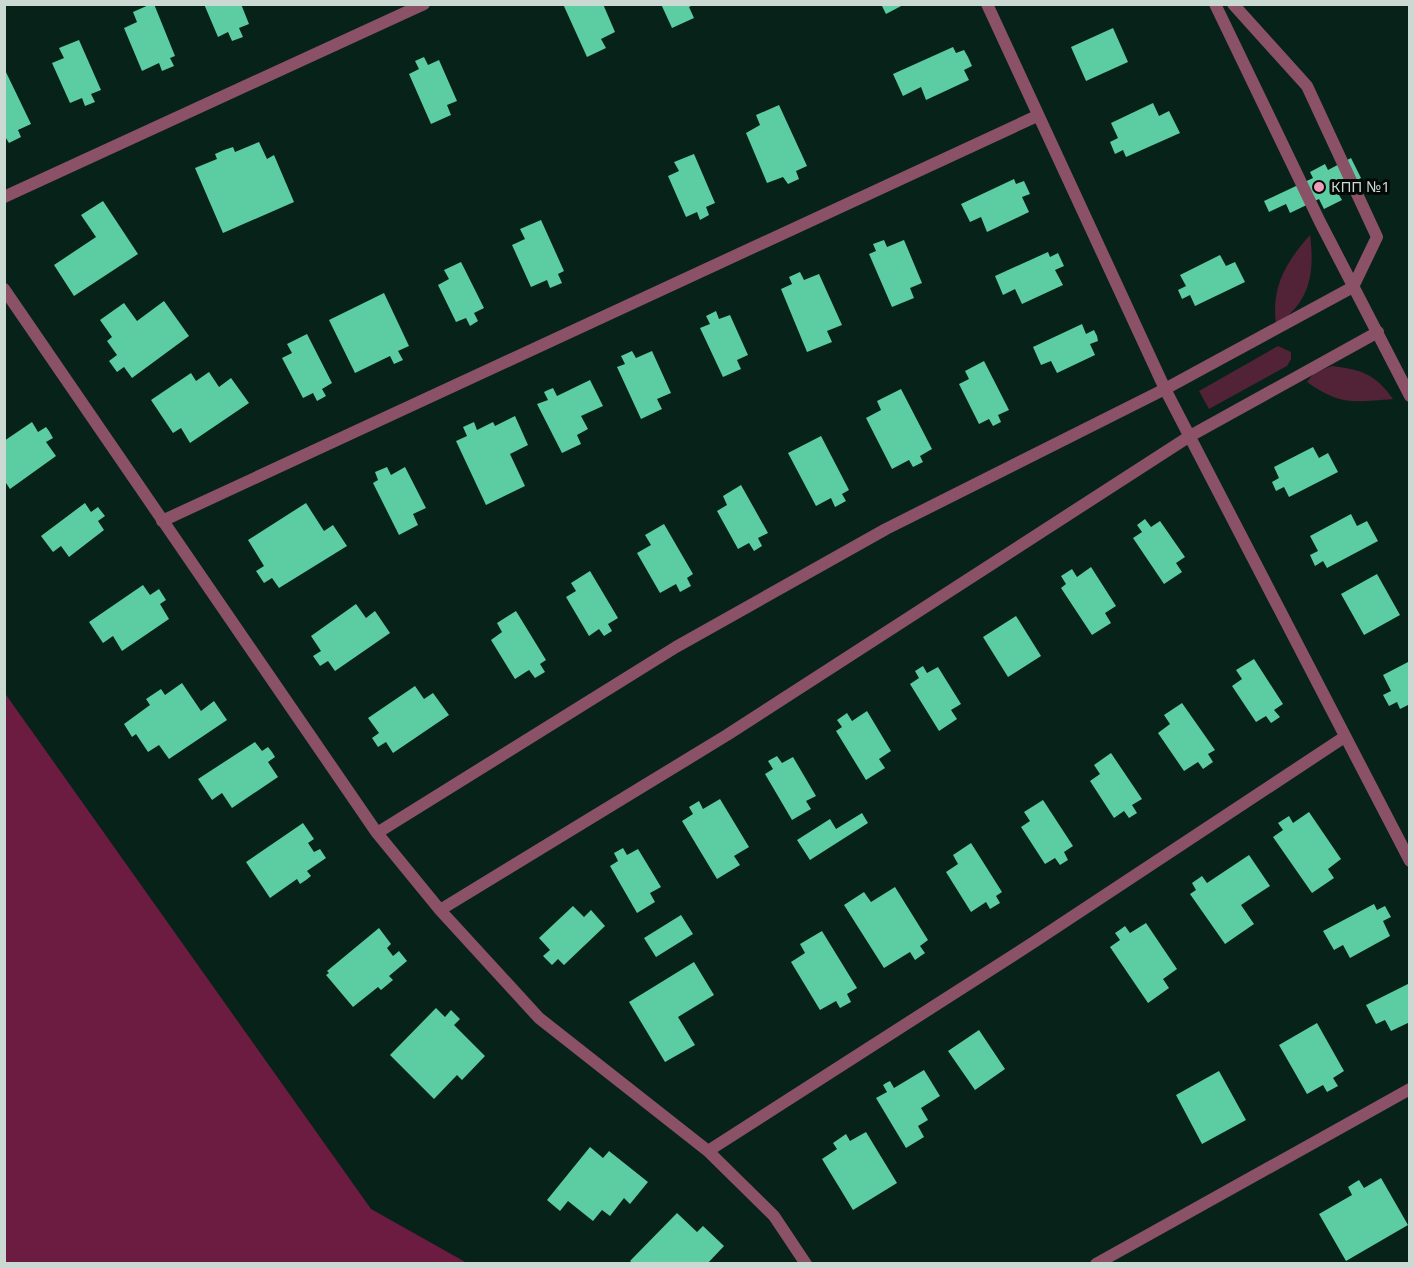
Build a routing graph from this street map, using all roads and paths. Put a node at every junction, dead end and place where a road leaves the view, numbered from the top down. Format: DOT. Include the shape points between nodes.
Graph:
graph roads {
  1 [pos="424,4"];
  2 [pos="987,4"];
  3 [pos="1215,4"];
  4 [pos="1233,4"];
  5 [pos="1037,116"];
  6 [pos="4,197"];
  7 [pos="1353,287"];
  8 [pos="4,289"];
  9 [pos="1378,333"];
  10 [pos="1165,389"];
  11 [pos="1410,396"];
  12 [pos="1190,436"];
  13 [pos="162,521"];
  14 [pos="1343,738"];
  15 [pos="377,833"];
  16 [pos="1410,861"];
  17 [pos="440,910"];
  18 [pos="1410,1089"];
  19 [pos="708,1151"];
  20 [pos="806,1263"];
  21 [pos="1096,1263"];
  1 -- 6 [label="street"];
  2 -- 5 [label="street"];
  3 -- 7 [label="street"];
  4 -- 7 [label="street" via="1307,86 1377,237"];
  5 -- 10 [label="street"];
  5 -- 13 [label="street"];
  7 -- 9 [label="street"];
  7 -- 10 [label="street"];
  8 -- 13 [label="street"];
  9 -- 11 [label="street"];
  9 -- 12 [label="street"];
  10 -- 12 [label="street"];
  10 -- 15 [label="street" via="886,529 676,647"];
  12 -- 14 [label="street"];
  12 -- 17 [label="street" via="727,735"];
  13 -- 15 [label="street"];
  14 -- 16 [label="street"];
  14 -- 19 [label="street"];
  15 -- 17 [label="street"];
  17 -- 19 [label="street" via="539,1018"];
  18 -- 21 [label="street"];
  19 -- 20 [label="street" via="774,1216"];
}
